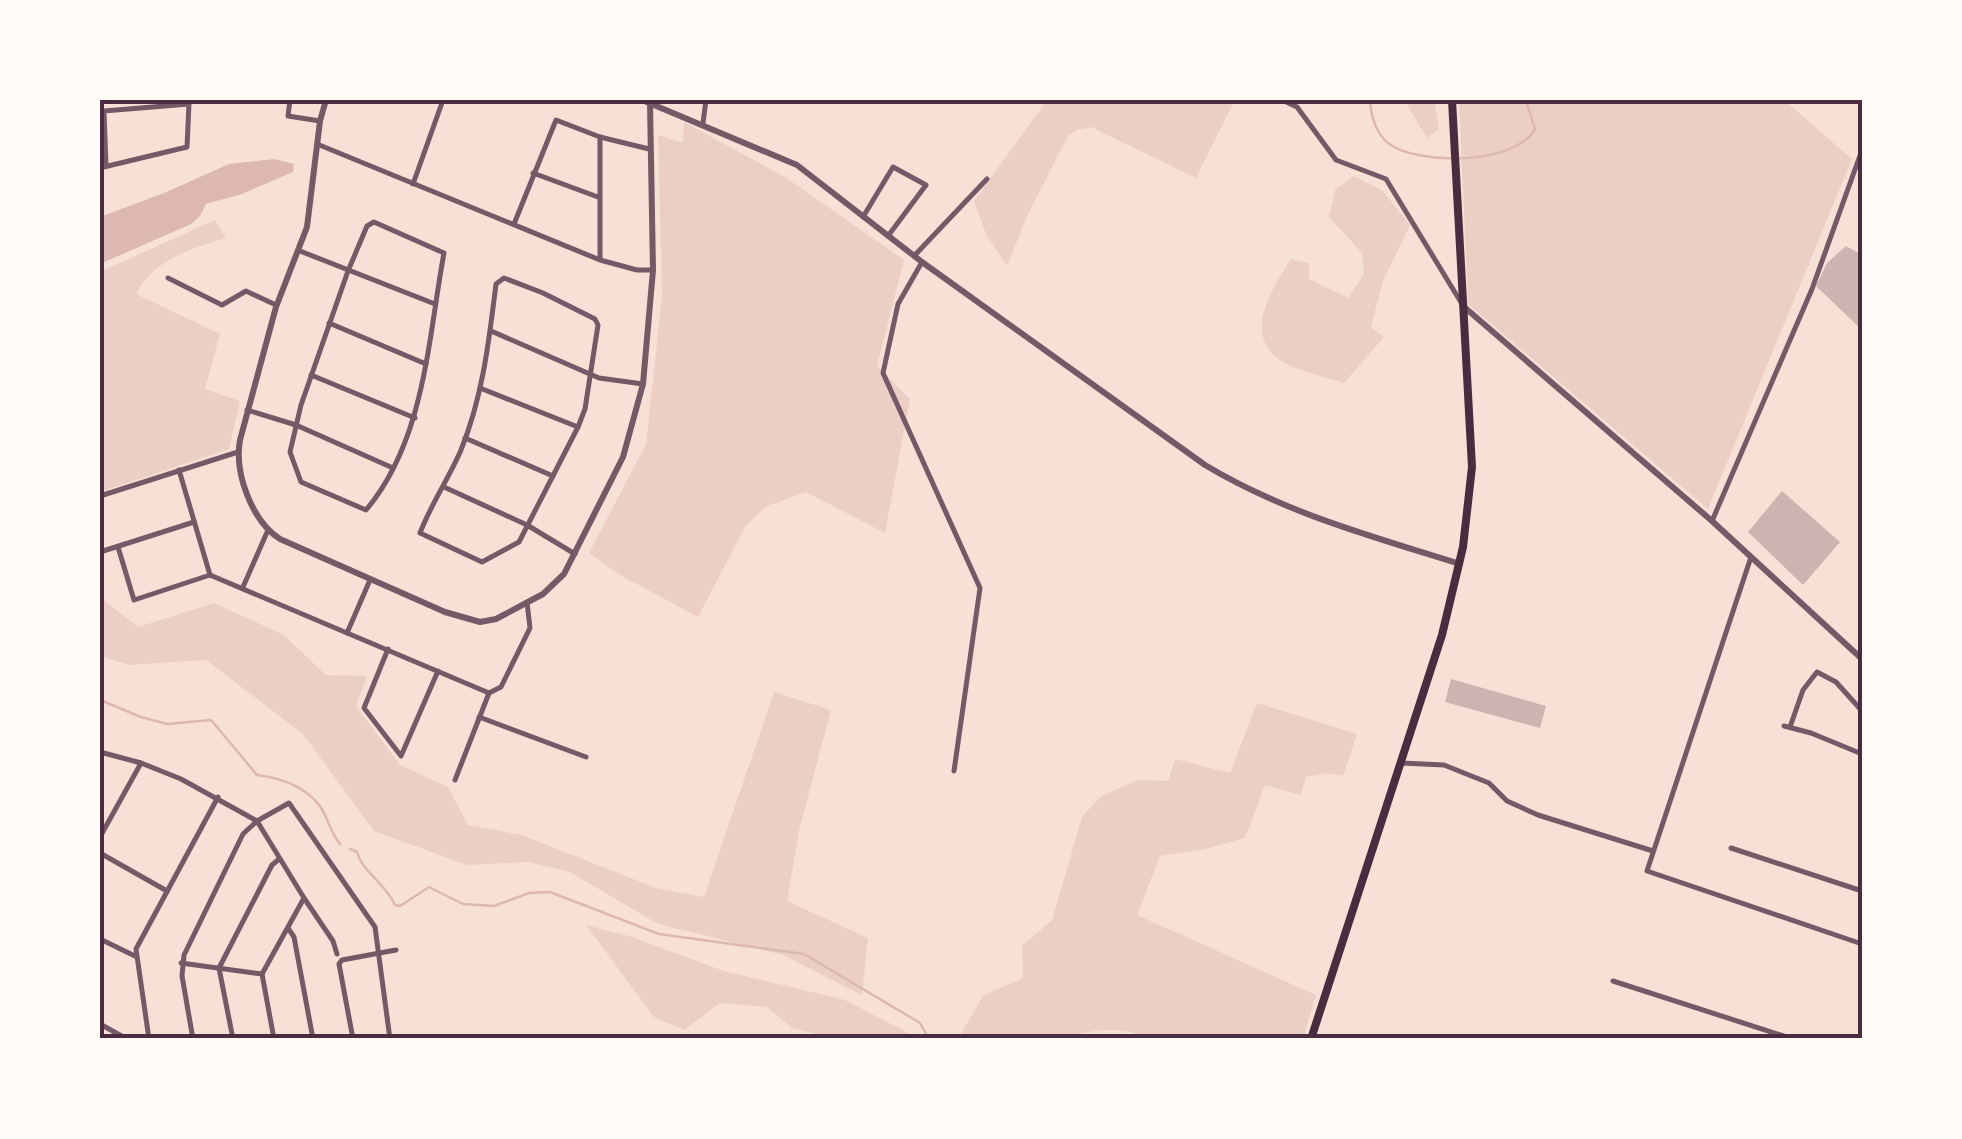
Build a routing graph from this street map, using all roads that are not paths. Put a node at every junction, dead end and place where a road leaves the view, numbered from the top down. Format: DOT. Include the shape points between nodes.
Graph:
graph roads {
  1 [pos="290,100"];
  2 [pos="326,100"];
  3 [pos="443,100"];
  4 [pos="706,100"];
  5 [pos="1282,100"];
  6 [pos="1452,100"];
  7 [pos="646,102"];
  8 [pos="320,122"];
  9 [pos="703,123"];
  10 [pos="102,125"];
  11 [pos="600,138"];
  12 [pos="317,144"];
  13 [pos="649,149"];
  14 [pos="1862,150"];
  15 [pos="103,167"];
  16 [pos="533,173"];
  17 [pos="987,179"];
  18 [pos="413,184"];
  19 [pos="598,196"];
  20 [pos="863,217"];
  21 [pos="514,224"];
  22 [pos="888,236"];
  23 [pos="300,251"];
  24 [pos="914,256"];
  25 [pos="600,260"];
  26 [pos="922,262"];
  27 [pos="348,270"];
  28 [pos="653,270"];
  29 [pos="168,278"];
  30 [pos="435,304"];
  31 [pos="277,305"];
  32 [pos="1463,306"];
  33 [pos="329,324"];
  34 [pos="490,331"];
  35 [pos="426,364"];
  36 [pos="311,375"];
  37 [pos="590,375"];
  38 [pos="643,384"];
  39 [pos="480,388"];
  40 [pos="247,410"];
  41 [pos="415,418"];
  42 [pos="296,425"];
  43 [pos="578,427"];
  44 [pos="465,438"];
  45 [pos="238,452"];
  46 [pos="393,468"];
  47 [pos="179,470"];
  48 [pos="553,476"];
  49 [pos="444,487"];
  50 [pos="100,496"];
  51 [pos="1712,520"];
  52 [pos="194,522"];
  53 [pos="527,526"];
  54 [pos="268,530"];
  55 [pos="118,547"];
  56 [pos="100,552"];
  57 [pos="574,554"];
  58 [pos="1752,557"];
  59 [pos="1460,564"];
  60 [pos="210,575"];
  61 [pos="370,580"];
  62 [pos="243,587"];
  63 [pos="527,602"];
  64 [pos="347,634"];
  65 [pos="388,649"];
  66 [pos="1862,659"];
  67 [pos="438,671"];
  68 [pos="488,693"];
  69 [pos="1862,711"];
  70 [pos="479,717"];
  71 [pos="100,752"];
  72 [pos="1862,754"];
  73 [pos="586,758"];
  74 [pos="141,762"];
  75 [pos="1401,762"];
  76 [pos="954,770"];
  77 [pos="455,780"];
  78 [pos="218,798"];
  79 [pos="257,821"];
  80 [pos="100,837"];
  81 [pos="1731,848"];
  82 [pos="1653,851"];
  83 [pos="100,854"];
  84 [pos="278,860"];
  85 [pos="1862,891"];
  86 [pos="168,892"];
  87 [pos="304,898"];
  88 [pos="288,928"];
  89 [pos="100,939"];
  90 [pos="1862,944"];
  91 [pos="396,950"];
  92 [pos="381,952"];
  93 [pos="337,954"];
  94 [pos="135,956"];
  95 [pos="181,962"];
  96 [pos="220,968"];
  97 [pos="262,974"];
  98 [pos="1613,981"];
  99 [pos="100,1024"];
  100 [pos="128,1039"];
  101 [pos="149,1039"];
  102 [pos="193,1039"];
  103 [pos="233,1039"];
  104 [pos="274,1039"];
  105 [pos="313,1039"];
  106 [pos="353,1039"];
  107 [pos="390,1039"];
  108 [pos="1311,1039"];
  109 [pos="1793,1039"];
  1 -- 8 [label="street" via="288,116"];
  2 -- 8 [label="street"];
  3 -- 18 [label="street"];
  4 -- 9 [label="street"];
  5 -- 32 [label="street" via="1297,107 1336,160 1386,180"];
  6 -- 32 [label="highway"];
  7 -- 9 [label="street"];
  7 -- 13 [label="street"];
  8 -- 12 [label="street"];
  9 -- 20 [label="street" via="796,165"];
  10 -- 15 [label="street"];
  10 -- 15 [label="street" via="104,111 189,104 186,147"];
  11 -- 13 [label="street"];
  11 -- 16 [label="street" via="556,120"];
  11 -- 19 [label="street"];
  12 -- 18 [label="street"];
  12 -- 23 [label="street"];
  13 -- 28 [label="street"];
  14 -- 51 [label="street" via="1812,289"];
  16 -- 19 [label="street"];
  16 -- 21 [label="street"];
  17 -- 24 [label="street"];
  18 -- 21 [label="street"];
  19 -- 25 [label="street"];
  20 -- 22 [label="street"];
  20 -- 22 [label="street" via="894,167 926,185"];
  21 -- 25 [label="street"];
  22 -- 24 [label="street"];
  23 -- 27 [label="street"];
  23 -- 31 [label="street"];
  24 -- 26 [label="street"];
  25 -- 28 [label="street"];
  26 -- 59 [label="street" via="1241,487 1307,516"];
  26 -- 76 [label="street" via="898,304 883,373 980,588"];
  27 -- 30 [label="street"];
  27 -- 30 [label="street" via="366,226 374,222 444,253"];
  27 -- 33 [label="street"];
  28 -- 38 [label="street"];
  29 -- 31 [label="street" via="222,304 246,291"];
  30 -- 35 [label="street"];
  31 -- 40 [label="street"];
  32 -- 51 [label="street"];
  32 -- 59 [label="highway" via="1472,467"];
  33 -- 35 [label="street"];
  33 -- 36 [label="street"];
  34 -- 37 [label="street"];
  34 -- 37 [label="street" via="496,284 504,278 543,293 598,324"];
  34 -- 39 [label="street"];
  35 -- 41 [label="street"];
  36 -- 41 [label="street"];
  36 -- 42 [label="street"];
  37 -- 38 [label="street"];
  37 -- 43 [label="street"];
  38 -- 57 [label="street" via="627,447"];
  39 -- 43 [label="street"];
  39 -- 44 [label="street"];
  40 -- 42 [label="street"];
  40 -- 45 [label="street"];
  41 -- 46 [label="street"];
  42 -- 46 [label="street"];
  42 -- 46 [label="street" via="290,452 298,477 311,488 366,510"];
  43 -- 48 [label="street"];
  44 -- 48 [label="street"];
  44 -- 49 [label="street"];
  45 -- 47 [label="street"];
  45 -- 54 [label="street" via="258,519"];
  47 -- 50 [label="street"];
  47 -- 52 [label="street"];
  48 -- 53 [label="street"];
  49 -- 53 [label="street"];
  49 -- 53 [label="street" via="420,533 475,560 488,562 514,546"];
  51 -- 58 [label="street"];
  52 -- 55 [label="street"];
  52 -- 60 [label="street"];
  53 -- 57 [label="street"];
  54 -- 61 [label="street"];
  54 -- 62 [label="street"];
  55 -- 56 [label="street"];
  55 -- 60 [label="street" via="134,600"];
  57 -- 63 [label="street" via="555,584"];
  58 -- 66 [label="street"];
  58 -- 82 [label="street"];
  59 -- 75 [label="highway"];
  60 -- 62 [label="street"];
  61 -- 63 [label="street" via="480,622"];
  61 -- 64 [label="street"];
  62 -- 64 [label="street"];
  63 -- 68 [label="street" via="530,628 501,687"];
  64 -- 65 [label="street"];
  65 -- 67 [label="street"];
  65 -- 67 [label="street" via="364,708 402,756"];
  67 -- 68 [label="street"];
  68 -- 70 [label="street"];
  69 -- 72 [label="street" via="1817,672 1787,726"];
  70 -- 73 [label="street"];
  70 -- 77 [label="street"];
  71 -- 74 [label="street"];
  74 -- 78 [label="street"];
  74 -- 80 [label="street"];
  75 -- 82 [label="street" via="1444,765 1489,783 1506,801"];
  75 -- 108 [label="highway"];
  78 -- 79 [label="street"];
  78 -- 86 [label="street"];
  79 -- 84 [label="street"];
  79 -- 92 [label="street" via="288,803 375,927"];
  79 -- 95 [label="street" via="243,834"];
  81 -- 85 [label="street"];
  82 -- 90 [label="street" via="1647,872"];
  83 -- 86 [label="street"];
  84 -- 87 [label="street"];
  84 -- 96 [label="street"];
  86 -- 94 [label="street"];
  87 -- 88 [label="street"];
  87 -- 93 [label="street"];
  88 -- 97 [label="street"];
  88 -- 105 [label="street"];
  89 -- 94 [label="street"];
  91 -- 92 [label="street"];
  92 -- 106 [label="street" via="339,964"];
  92 -- 107 [label="street"];
  94 -- 101 [label="street"];
  95 -- 96 [label="street"];
  95 -- 102 [label="street"];
  96 -- 97 [label="street"];
  96 -- 103 [label="street"];
  97 -- 104 [label="street"];
  98 -- 109 [label="street"];
  99 -- 100 [label="street"];
}
